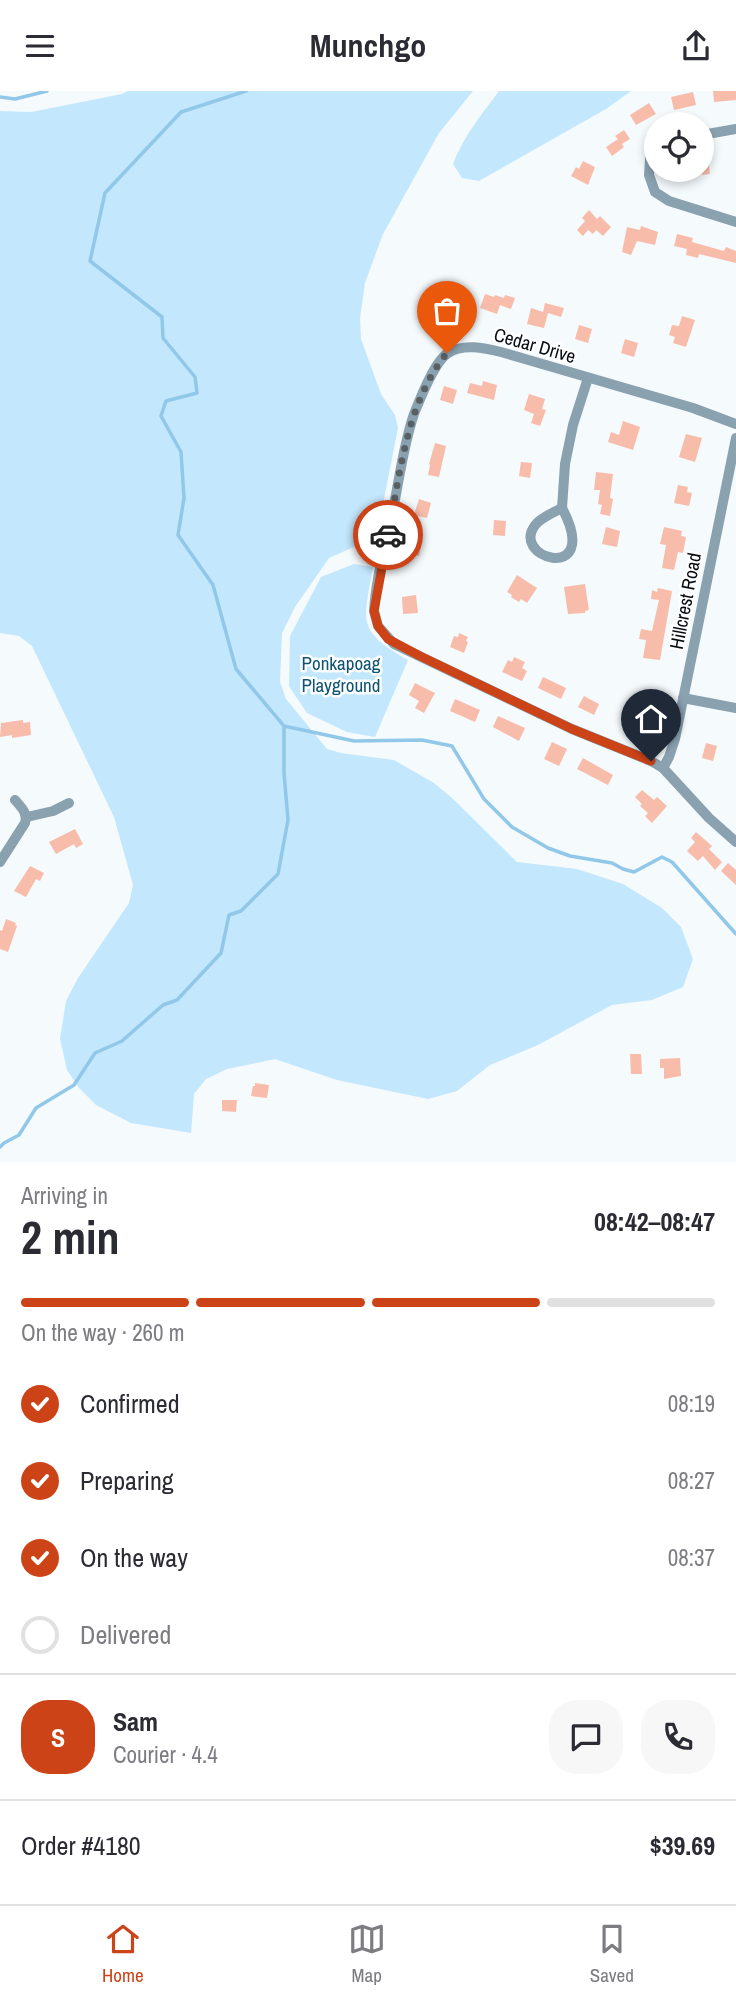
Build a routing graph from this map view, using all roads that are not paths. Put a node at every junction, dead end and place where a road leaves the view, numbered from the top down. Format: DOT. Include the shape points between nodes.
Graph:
graph roads {
  1 [pos="736,129"];
  2 [pos="714,133"];
  3 [pos="651,182"];
  4 [pos="736,222"];
  5 [pos="588,378"];
  6 [pos="736,424"];
  7 [pos="736,438"];
  8 [pos="562,508"];
  9 [pos="683,698"];
  10 [pos="736,708"];
  11 [pos="663,768"];
  12 [pos="15,800"];
  13 [pos="69,803"];
  14 [pos="27,817"];
  15 [pos="736,842"];
  16 [pos="0,862"];
  1 -- 2 [label="street"];
  3 -- 4 [label="street" via="655,192 670,201"];
  5 -- 6 [label="street, Cedar Drive"];
  5 -- 8 [label="street" via="565,464"];
  5 -- 11 [label="street, Cedar Drive" via="481,348 447,353 429,380 411,425 374,604 375,619 394,644"];
  7 -- 9 [label="street, Hillcrest Road"];
  8 -- 8 [label="street" via="533,529 534,547 549,558 566,555 572,546 572,530"];
  9 -- 10 [label="street"];
  9 -- 11 [label="street, Hillcrest Road" via="675,739"];
  11 -- 15 [label="street"];
  12 -- 14 [label="street"];
  13 -- 14 [label="street"];
  14 -- 16 [label="street"];
}
